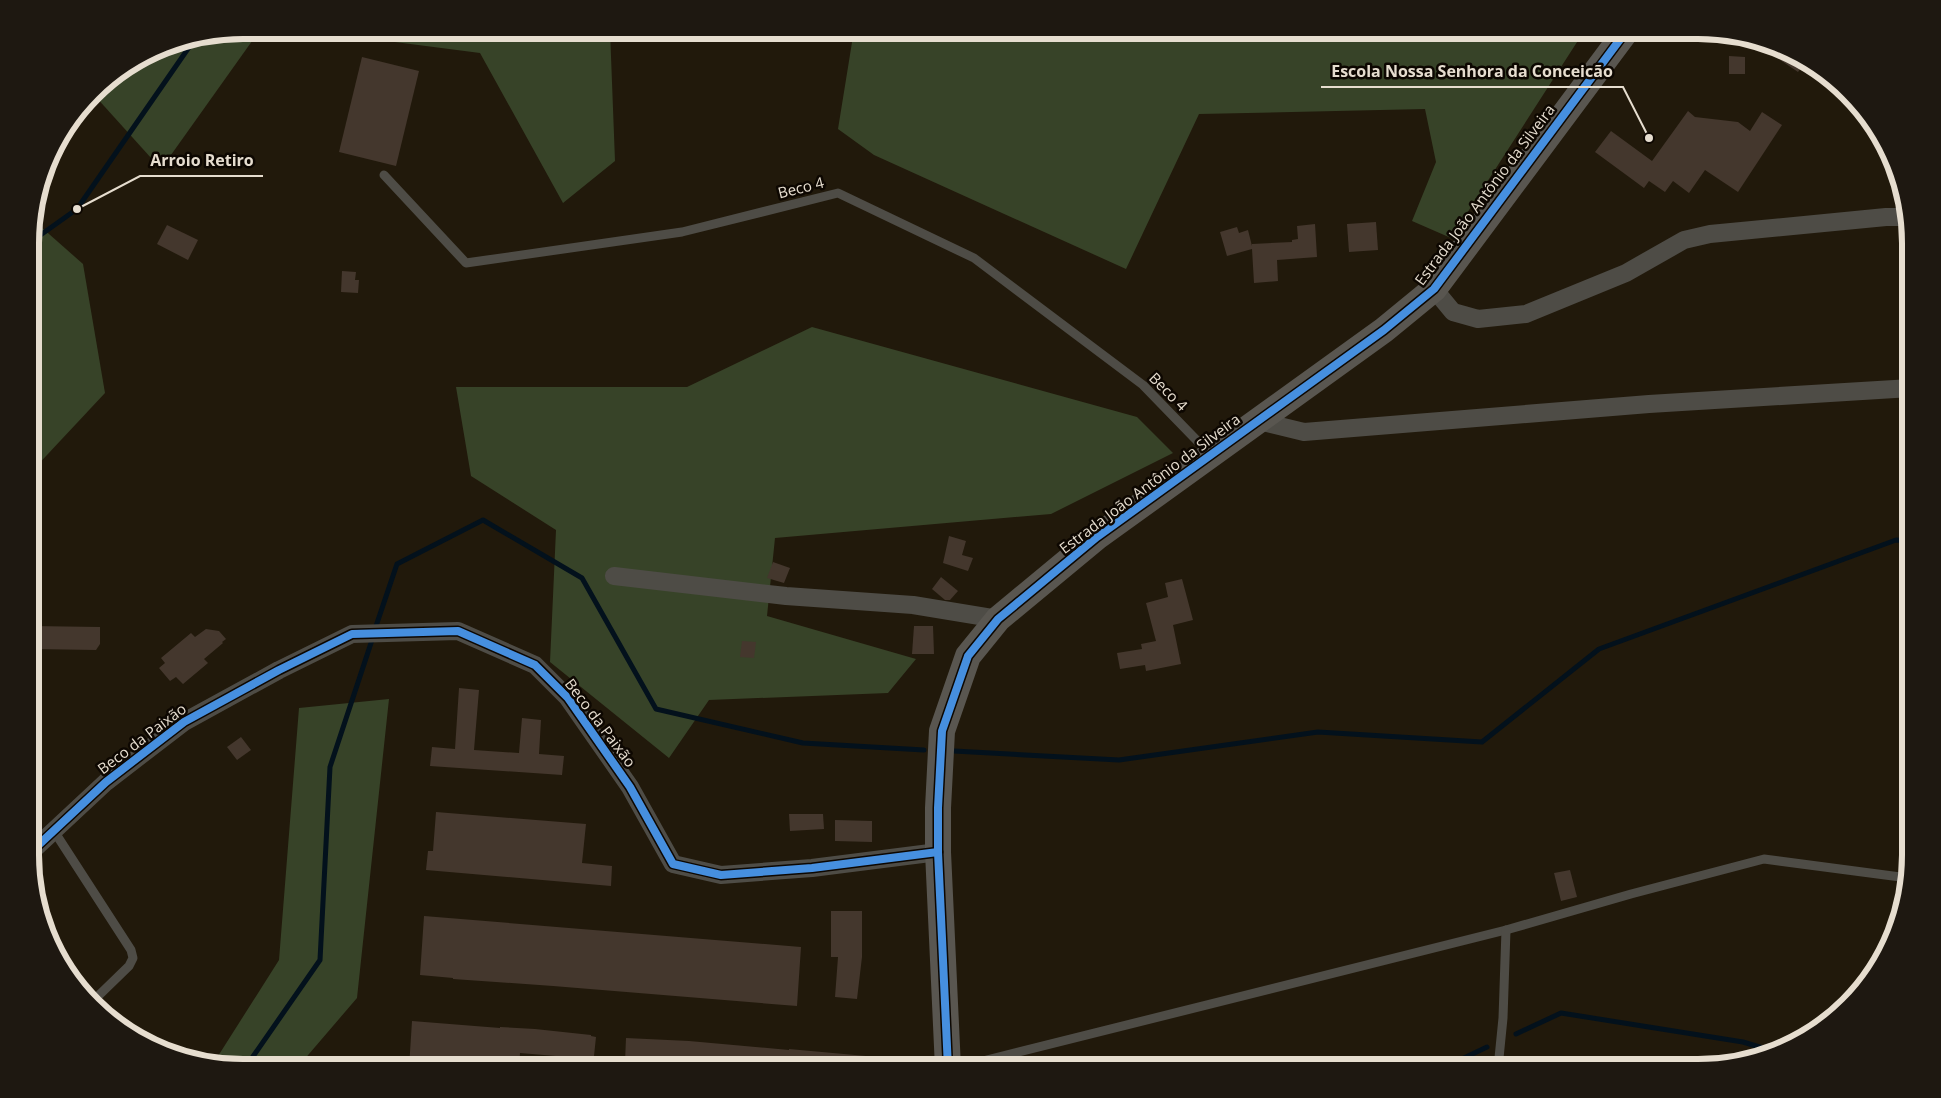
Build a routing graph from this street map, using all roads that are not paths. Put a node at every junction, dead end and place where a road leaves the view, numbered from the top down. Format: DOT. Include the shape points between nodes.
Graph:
graph roads {
  1 [pos="1620,39"];
  2 [pos="384,175"];
  3 [pos="1901,216"];
  4 [pos="1434,289"];
  5 [pos="1902,388"];
  6 [pos="1258,421"];
  7 [pos="1210,455"];
  8 [pos="614,576"];
  9 [pos="998,619"];
  10 [pos="54,831"];
  11 [pos="39,845"];
  12 [pos="938,852"];
  13 [pos="1901,877"];
  14 [pos="1506,930"];
  15 [pos="97,997"];
  16 [pos="948,1059"];
  17 [pos="991,1059"];
  18 [pos="1499,1059"];
  1 -- 4 [label="main road, Estrada João Antônio da Silveira"];
  2 -- 7 [label="lane, Beco 4" via="466,263 682,232 838,193 974,258 1143,385"];
  3 -- 4 [label="street" via="1748,229 1684,240 1626,273 1526,314 1478,319 1453,312"];
  4 -- 6 [label="main road, Estrada João Antônio da Silveira" via="1384,330"];
  5 -- 6 [label="street" via="1649,404 1304,432"];
  6 -- 7 [label="main road, Estrada João Antônio da Silveira"];
  7 -- 9 [label="main road, Estrada João Antônio da Silveira" via="1097,537"];
  8 -- 9 [label="street" via="786,596 913,605"];
  9 -- 12 [label="main road, Estrada João Antônio da Silveira" via="968,656 942,731"];
  10 -- 11 [label="street, Beco da Paixão"];
  10 -- 12 [label="street, Beco da Paixão" via="106,782 184,722 279,670 352,634 458,631 535,665 568,698 630,787 674,864 721,875 812,868"];
  10 -- 15 [label="lane" via="131,950 133,958 129,966"];
  12 -- 16 [label="main road, Estrada João Antônio da Silveira"];
  13 -- 14 [label="lane" via="1764,859"];
  14 -- 17 [label="lane"];
  14 -- 18 [label="lane"];
}
